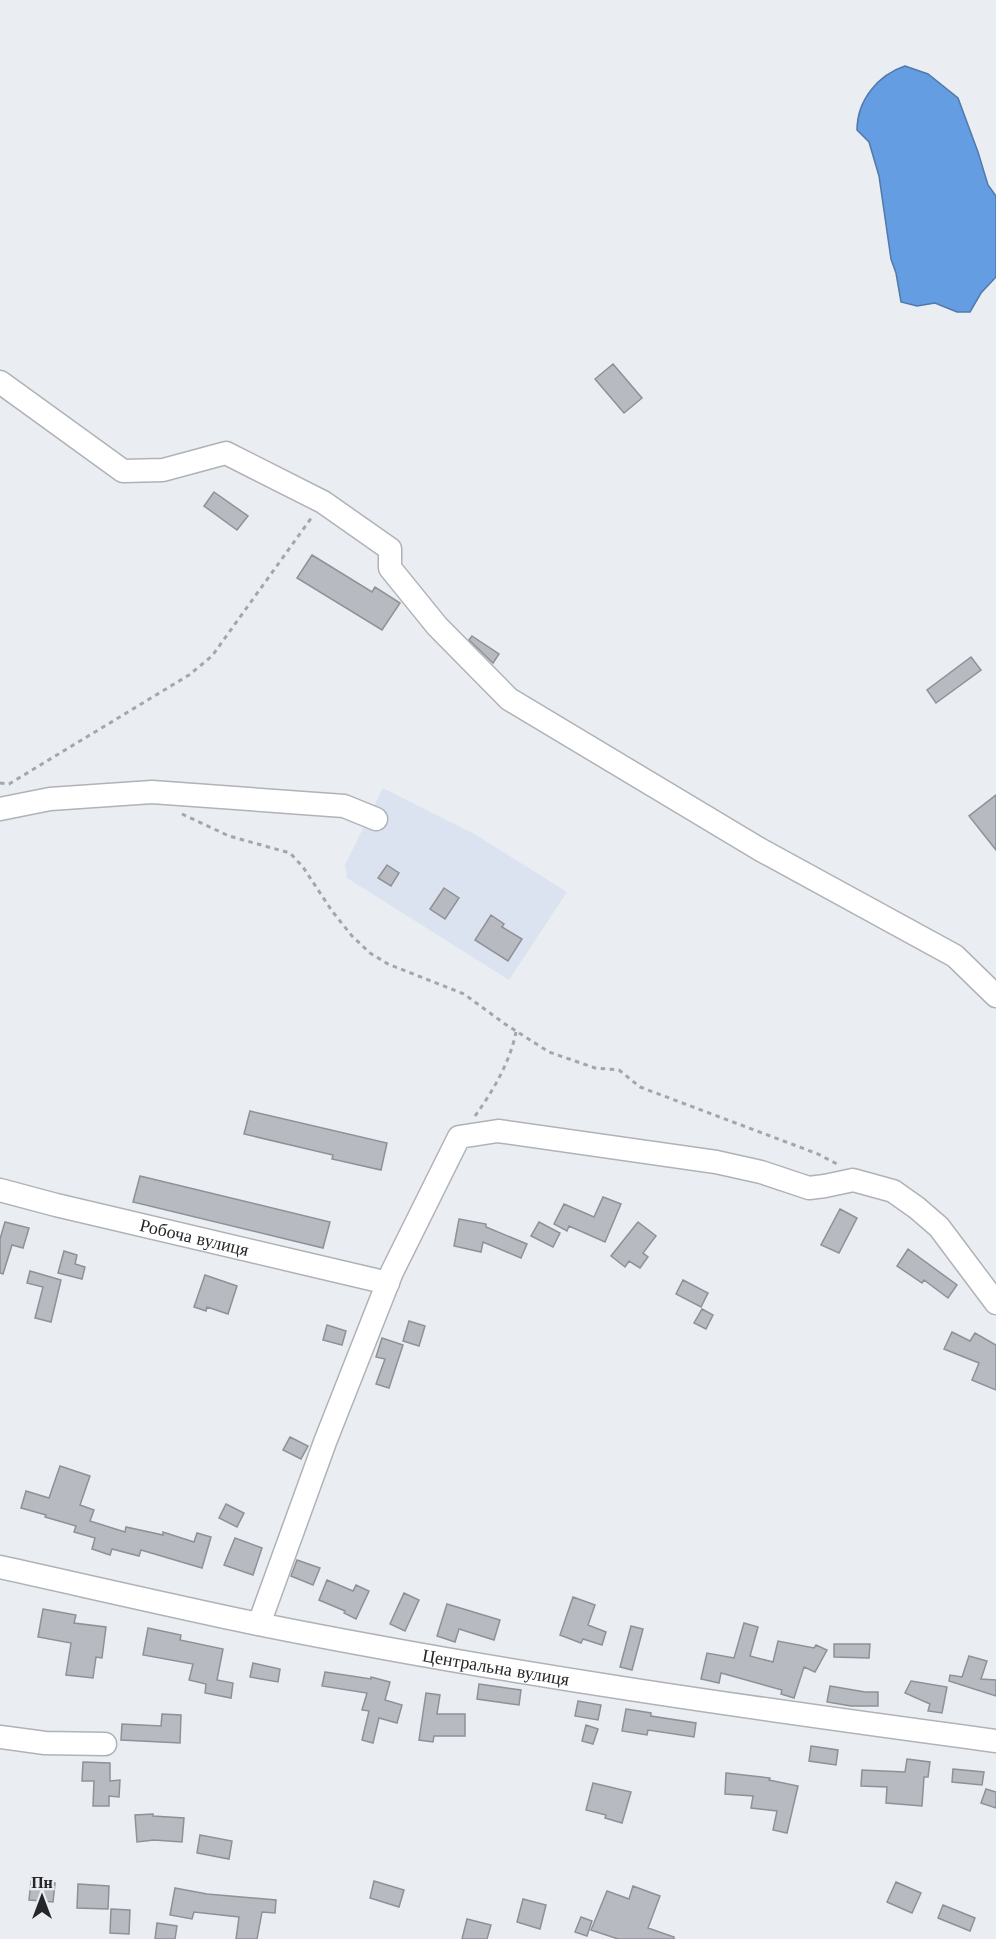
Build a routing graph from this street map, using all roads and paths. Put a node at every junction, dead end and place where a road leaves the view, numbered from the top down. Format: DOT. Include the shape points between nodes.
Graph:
graph roads {
  1 [pos="0,382"];
  2 [pos="323,502"];
  3 [pos="0,783"];
  4 [pos="0,809"];
  5 [pos="178,812"];
  6 [pos="376,819"];
  7 [pos="996,996"];
  8 [pos="516,1032"];
  9 [pos="459,1137"];
  10 [pos="840,1165"];
  11 [pos="0,1190"];
  12 [pos="388,1283"];
  13 [pos="996,1303"];
  14 [pos="0,1567"];
  15 [pos="259,1624"];
  16 [pos="0,1737"];
  17 [pos="996,1741"];
  18 [pos="105,1744"];
  1 -- 2 [label="street" via="123,471 163,470 226,453"];
  2 -- 3 [label="path" via="212,656 189,675 9,784"];
  2 -- 7 [label="street" via="390,549 390,568 430,618 509,699 761,850 955,956"];
  4 -- 6 [label="street" via="50,799 152,792 344,806"];
  5 -- 8 [label="path" via="229,836 290,853 370,953 464,994"];
  8 -- 9 [label="path" via="489,1097"];
  8 -- 10 [label="path" via="549,1053 595,1068 619,1070 640,1087"];
  9 -- 12 [label="street"];
  9 -- 13 [label="street" via="498,1131 716,1162 809,1188 854,1180 893,1191 939,1227"];
  11 -- 12 [label="street, Робоча вулиця"];
  12 -- 15 [label="street"];
  14 -- 15 [label="street, Центральна вулиця"];
  15 -- 17 [label="street, Центральна вулиця" via="751,1708"];
  16 -- 18 [label="street"];
}
